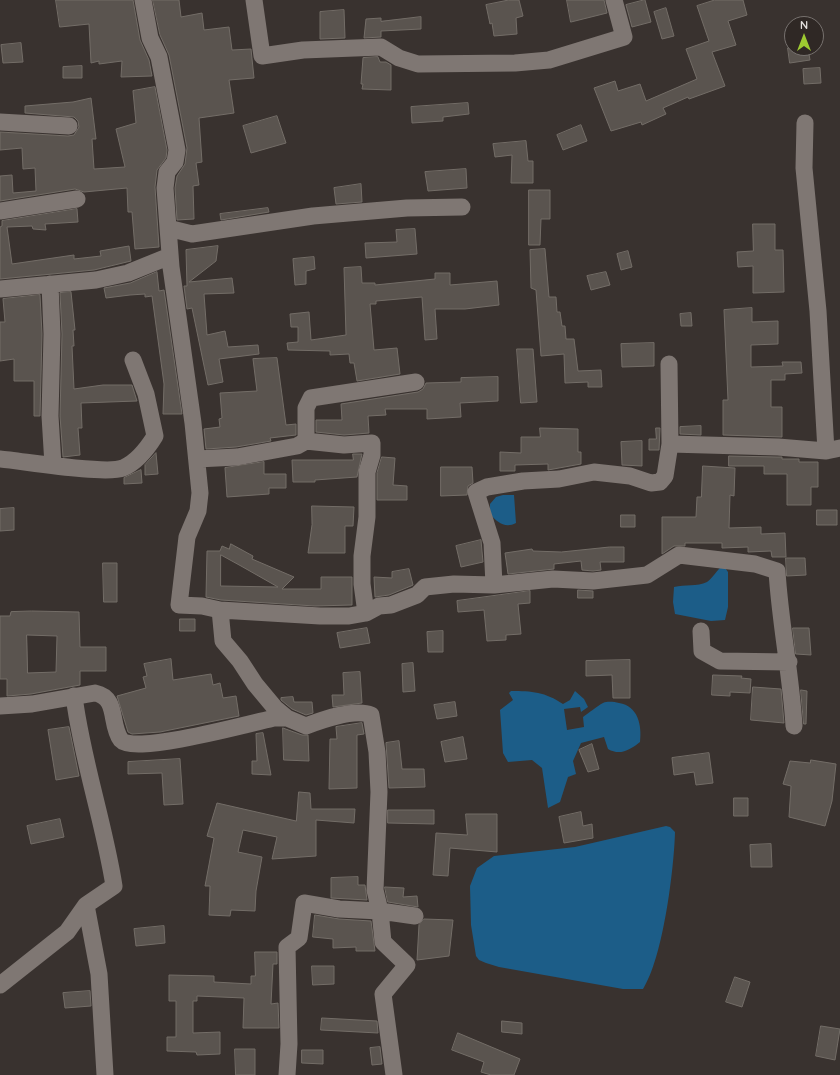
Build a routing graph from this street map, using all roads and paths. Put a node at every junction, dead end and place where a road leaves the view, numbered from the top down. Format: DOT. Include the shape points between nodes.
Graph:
graph roads {
  1 [pos="143,0"];
  2 [pos="254,0"];
  3 [pos="614,0"];
  4 [pos="0,122"];
  5 [pos="805,123"];
  6 [pos="70,126"];
  7 [pos="77,199"];
  8 [pos="462,207"];
  9 [pos="0,211"];
  10 [pos="168,228"];
  11 [pos="170,256"];
  12 [pos="50,284"];
  13 [pos="0,290"];
  14 [pos="133,360"];
  15 [pos="669,364"];
  16 [pos="416,382"];
  17 [pos="306,441"];
  18 [pos="670,444"];
  19 [pos="833,449"];
  20 [pos="0,459"];
  21 [pos="197,459"];
  22 [pos="53,465"];
  23 [pos="494,585"];
  24 [pos="220,610"];
  25 [pos="366,613"];
  26 [pos="701,631"];
  27 [pos="788,662"];
  28 [pos="74,696"];
  29 [pos="0,706"];
  30 [pos="287,718"];
  31 [pos="794,726"];
  32 [pos="86,906"];
  33 [pos="380,911"];
  34 [pos="415,916"];
  35 [pos="0,985"];
  36 [pos="105,1075"];
  37 [pos="287,1075"];
  38 [pos="394,1075"];
  1 -- 10 [label="street" via="150,38 159,57 178,150 175,162 167,172 165,188"];
  2 -- 3 [label="street" via="262,56 303,50 381,47 399,58 418,64 549,60 624,37"];
  4 -- 6 [label="street"];
  5 -- 19 [label="street" via="804,168"];
  7 -- 9 [label="street"];
  8 -- 10 [label="street" via="407,208 313,216 192,234"];
  10 -- 11 [label="street"];
  11 -- 12 [label="street" via="128,273 96,280"];
  11 -- 21 [label="street"];
  12 -- 13 [label="street"];
  12 -- 22 [label="street" via="50,416"];
  14 -- 22 [label="street" via="146,394 155,436 151,444 137,459 122,469 102,470"];
  15 -- 18 [label="street"];
  16 -- 17 [label="street" via="311,398 306,408"];
  17 -- 21 [label="street" via="297,446 237,457"];
  17 -- 25 [label="street" via="344,446 372,443 372,456 367,472 367,517 362,556"];
  18 -- 19 [label="street"];
  18 -- 23 [label="street" via="665,476 660,482 651,483 630,476 594,472 560,479 523,481 487,487 476,492 492,543"];
  20 -- 22 [label="street"];
  21 -- 24 [label="street" via="200,493 198,511 187,537 179,605"];
  23 -- 25 [label="street" via="454,584 425,587 417,595 391,605 379,606"];
  23 -- 27 [label="street" via="554,579 593,581 647,575 679,554 755,564 777,571 780,613"];
  24 -- 25 [label="street" via="320,616"];
  24 -- 30 [label="street" via="223,641 255,684"];
  26 -- 27 [label="street" via="702,651 720,661"];
  27 -- 31 [label="street"];
  28 -- 29 [label="street" via="32,704"];
  28 -- 30 [label="street" via="95,693 104,695 122,742 130,745 148,745 274,718"];
  28 -- 32 [label="street" via="77,719 109,852 114,886"];
  30 -- 33 [label="street" via="306,726 328,718 364,712 370,715 377,752 379,792 375,890"];
  32 -- 35 [label="street" via="68,932"];
  32 -- 36 [label="street" via="99,974"];
  33 -- 34 [label="street"];
  33 -- 37 [label="street" via="339,909 304,903 299,938 287,947"];
  33 -- 38 [label="street" via="384,942 406,965 384,994"];
}
